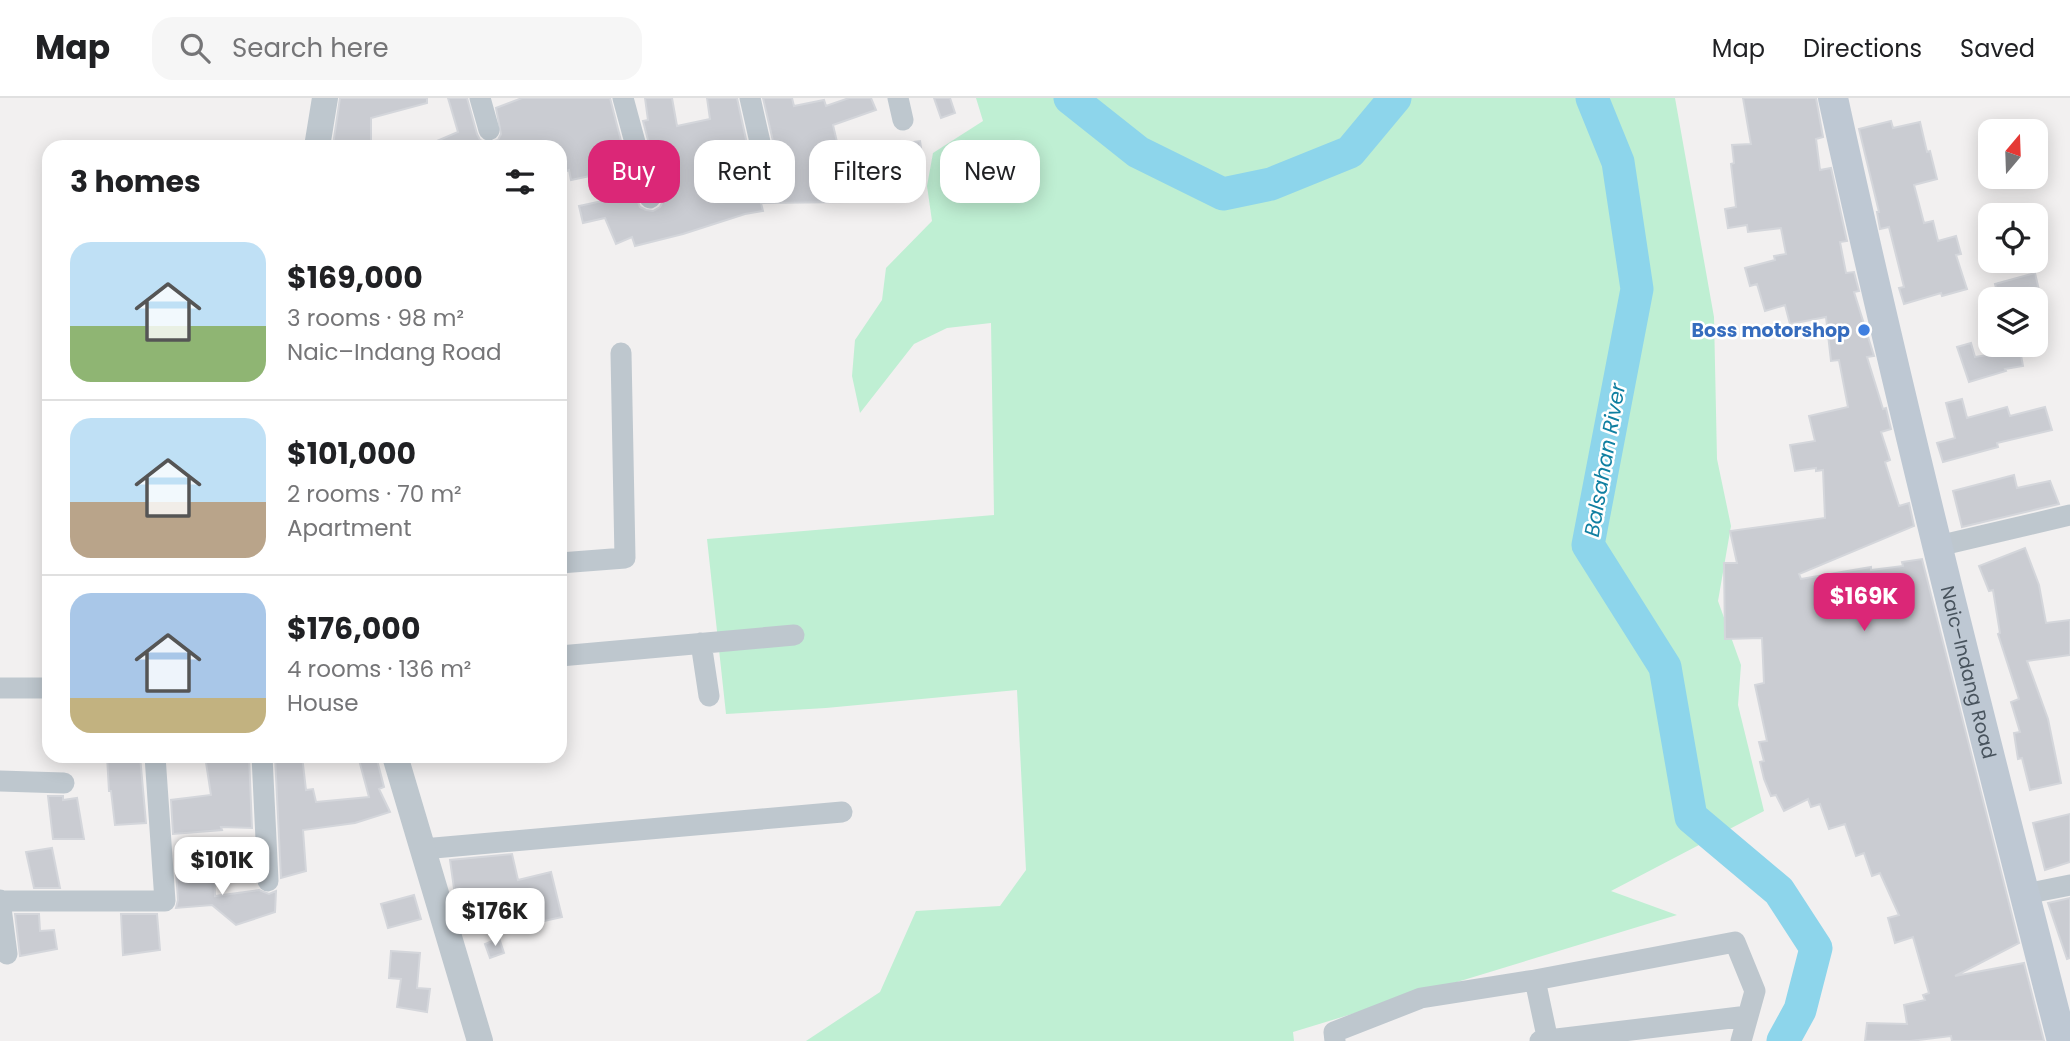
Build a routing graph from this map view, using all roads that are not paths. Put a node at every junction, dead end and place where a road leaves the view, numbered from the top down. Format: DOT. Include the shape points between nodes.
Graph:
graph roads {
  1 [pos="325,98"];
  2 [pos="480,98"];
  3 [pos="623,98"];
  4 [pos="750,98"];
  5 [pos="898,98"];
  6 [pos="1833,98"];
  7 [pos="903,120"];
  8 [pos="489,130"];
  9 [pos="318,140"];
  10 [pos="634,140"];
  11 [pos="760,140"];
  12 [pos="621,354"];
  13 [pos="2070,515"];
  14 [pos="1938,546"];
  15 [pos="567,562"];
  16 [pos="794,635"];
  17 [pos="701,643"];
  18 [pos="567,655"];
  19 [pos="0,688"];
  20 [pos="42,688"];
  21 [pos="709,696"];
  22 [pos="155,763"];
  23 [pos="262,763"];
  24 [pos="397,763"];
  25 [pos="0,781"];
  26 [pos="64,783"];
  27 [pos="842,812"];
  28 [pos="423,849"];
  29 [pos="268,881"];
  30 [pos="2070,884"];
  31 [pos="2025,894"];
  32 [pos="0,900"];
  33 [pos="7,954"];
  34 [pos="1535,980"];
  35 [pos="1748,1016"];
  36 [pos="2063,1029"];
  37 [pos="480,1041"];
  38 [pos="1335,1041"];
  39 [pos="1545,1041"];
  40 [pos="1741,1041"];
  1 -- 9 [label="street"];
  2 -- 8 [label="street"];
  3 -- 10 [label="street"];
  4 -- 11 [label="street"];
  5 -- 7 [label="street"];
  6 -- 14 [label="main road, Naic–Indang Road"];
  12 -- 15 [label="street" via="625,558"];
  13 -- 14 [label="street"];
  14 -- 31 [label="main road, Naic–Indang Road"];
  16 -- 17 [label="street"];
  17 -- 18 [label="street"];
  17 -- 21 [label="street"];
  19 -- 20 [label="street"];
  22 -- 32 [label="street" via="165,901"];
  23 -- 29 [label="street"];
  24 -- 28 [label="street"];
  25 -- 26 [label="street"];
  27 -- 28 [label="street"];
  28 -- 37 [label="street"];
  30 -- 31 [label="street"];
  31 -- 36 [label="main road, Naic–Indang Road"];
  32 -- 33 [label="street"];
  34 -- 35 [label="street" via="1735,942 1755,991"];
  34 -- 38 [label="street" via="1421,998 1334,1032"];
  34 -- 39 [label="street"];
  35 -- 39 [label="street"];
  35 -- 40 [label="street"];
}
